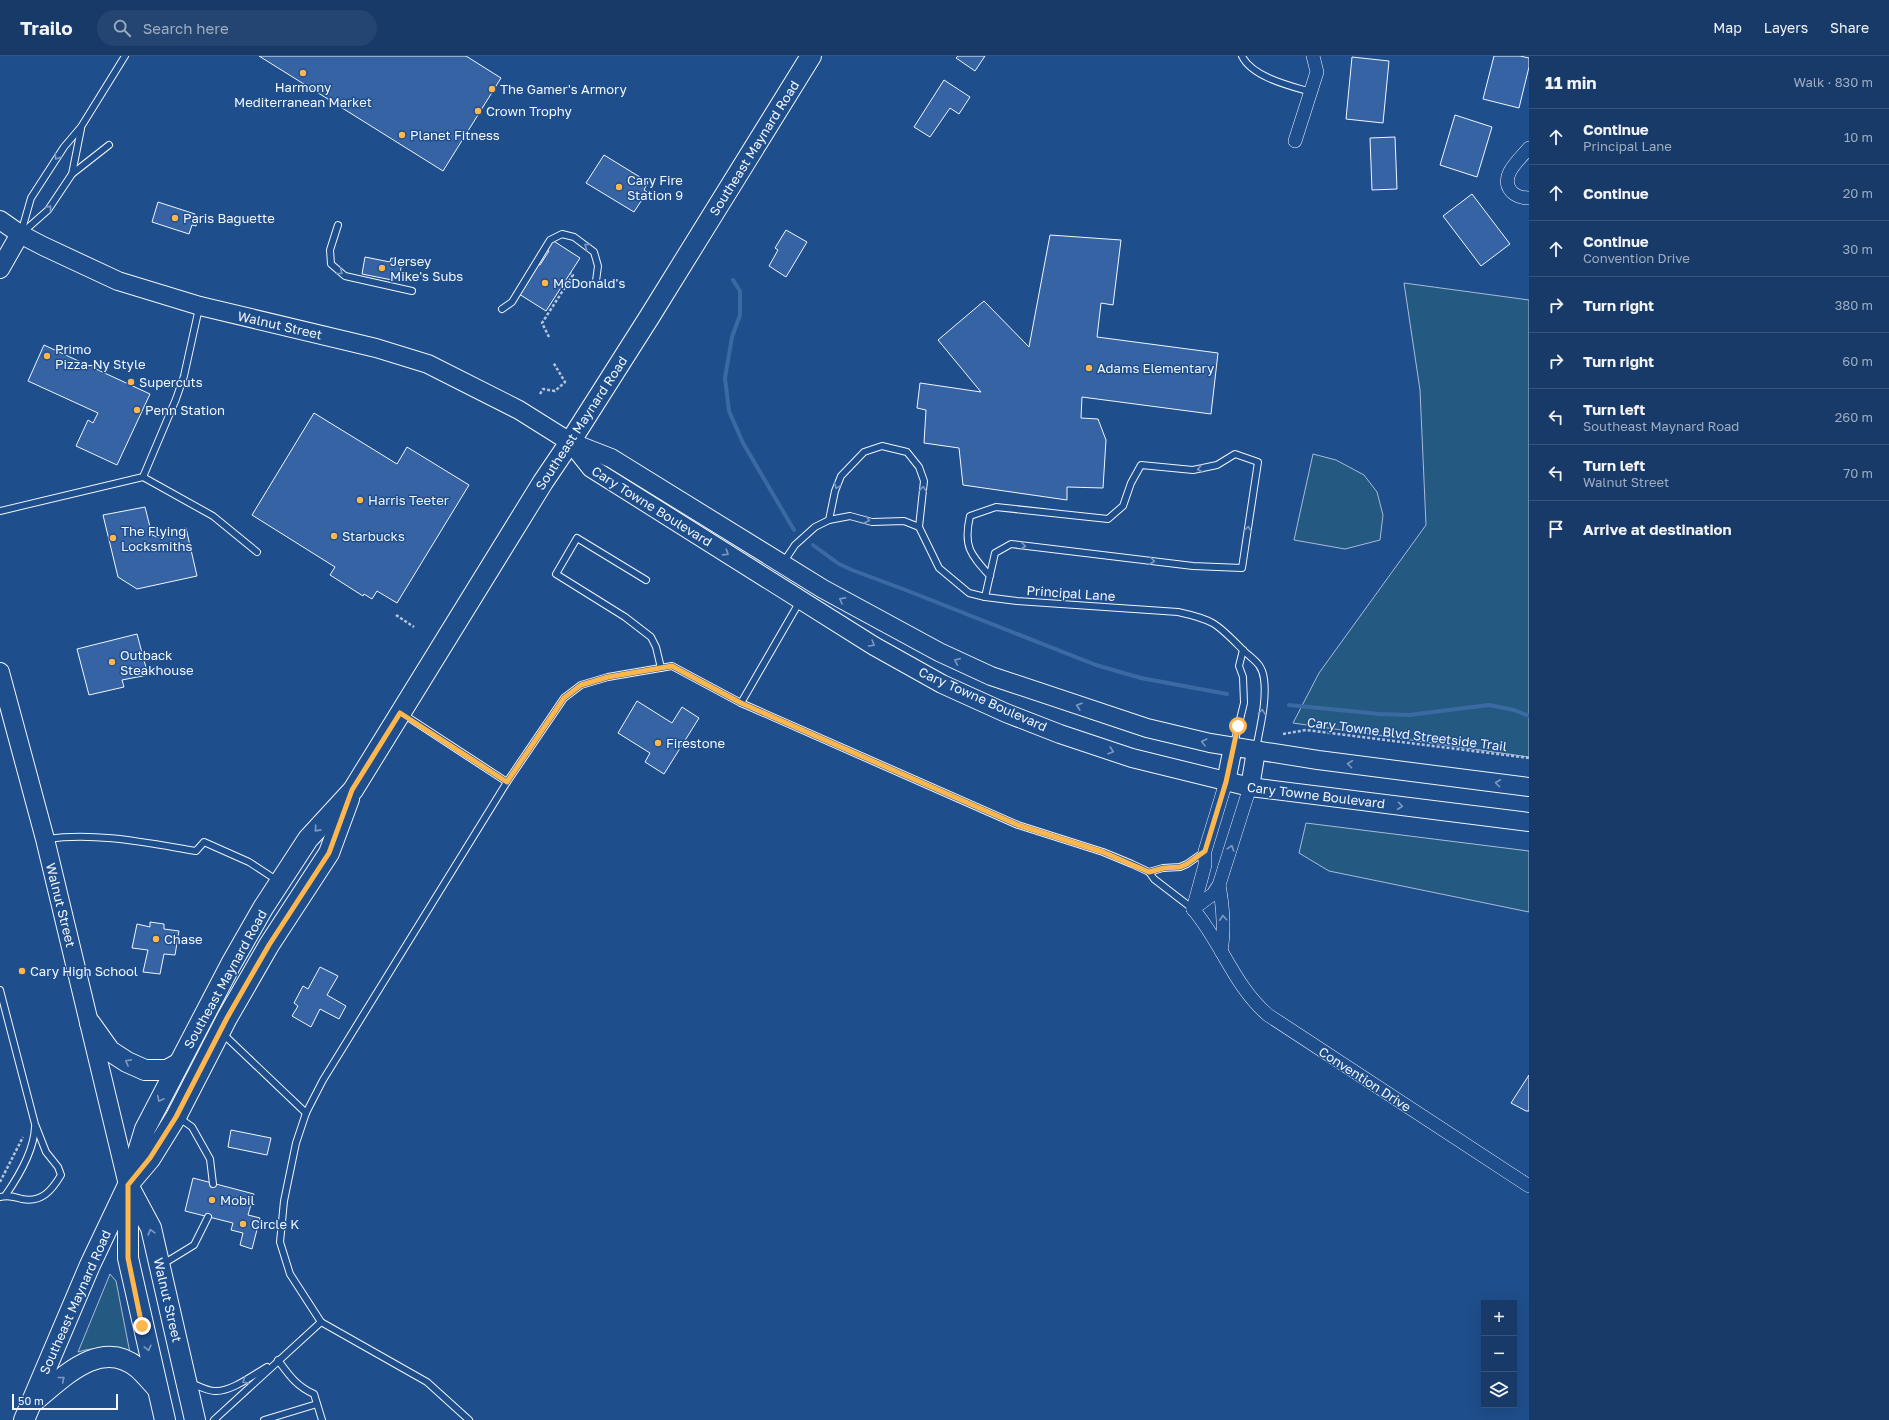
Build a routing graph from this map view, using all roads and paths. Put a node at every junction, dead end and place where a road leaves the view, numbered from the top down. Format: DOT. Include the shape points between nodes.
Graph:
graph roads {
  1 [pos="125,56"];
  2 [pos="811,56"];
  3 [pos="1242,56"];
  4 [pos="1314,56"];
  5 [pos="1311,92"];
  6 [pos="81,126"];
  7 [pos="1295,141"];
  8 [pos="109,145"];
  9 [pos="1529,148"];
  10 [pos="72,174"];
  11 [pos="1529,198"];
  12 [pos="0,220"];
  13 [pos="338,225"];
  14 [pos="20,234"];
  15 [pos="0,269"];
  16 [pos="570,273"];
  17 [pos="596,281"];
  18 [pos="412,291"];
  19 [pos="200,306"];
  20 [pos="502,309"];
  21 [pos="549,337"];
  22 [pos="553,362"];
  23 [pos="540,394"];
  24 [pos="570,442"];
  25 [pos="143,476"];
  26 [pos="0,510"];
  27 [pos="829,520"];
  28 [pos="919,527"];
  29 [pos="257,552"];
  30 [pos="782,563"];
  31 [pos="990,576"];
  32 [pos="646,580"];
  33 [pos="985,597"];
  34 [pos="801,600"];
  35 [pos="396,615"];
  36 [pos="414,627"];
  37 [pos="1243,650"];
  38 [pos="661,668"];
  39 [pos="0,673"];
  40 [pos="741,703"];
  41 [pos="400,713"];
  42 [pos="1283,734"];
  43 [pos="1233,746"];
  44 [pos="1256,751"];
  45 [pos="1529,758"];
  46 [pos="507,782"];
  47 [pos="1226,782"];
  48 [pos="1529,786"];
  49 [pos="1250,787"];
  50 [pos="352,790"];
  51 [pos="1529,822"];
  52 [pos="45,839"];
  53 [pos="1205,851"];
  54 [pos="1149,872"];
  55 [pos="280,882"];
  56 [pos="1219,885"];
  57 [pos="1193,909"];
  58 [pos="1221,951"];
  59 [pos="0,990"];
  60 [pos="90,1023"];
  61 [pos="220,1031"];
  62 [pos="178,1064"];
  63 [pos="306,1113"];
  64 [pos="176,1117"];
  65 [pos="35,1124"];
  66 [pos="24,1129"];
  67 [pos="0,1182"];
  68 [pos="213,1184"];
  69 [pos="128,1185"];
  70 [pos="1529,1186"];
  71 [pos="2,1196"];
  72 [pos="208,1217"];
  73 [pos="160,1266"];
  74 [pos="321,1322"];
  75 [pos="278,1360"];
  76 [pos="186,1381"];
  77 [pos="158,1390"];
  78 [pos="317,1404"];
  79 [pos="27,1412"];
  80 [pos="165,1420"];
  81 [pos="195,1420"];
  82 [pos="214,1420"];
  83 [pos="264,1420"];
  84 [pos="322,1420"];
  85 [pos="469,1420"];
  1 -- 6 [label="lane"];
  2 -- 24 [label="main road, Southeast Maynard Road"];
  3 -- 5 [label="lane" via="1260,73"];
  4 -- 5 [label="street" via="1317,72"];
  5 -- 7 [label="street"];
  6 -- 10 [label="lane"];
  6 -- 14 [label="lane, one-way" via="31,198"];
  8 -- 10 [label="lane"];
  9 -- 11 [label="street" via="1507,176 1507,186 1514,195"];
  14 -- 10 [label="lane, one-way" via="48,210"];
  12 -- 14 [label="main road"];
  13 -- 18 [label="lane, one-way" via="330,250 331,264 345,276"];
  14 -- 15 [label="main road"];
  14 -- 19 [label="main road, Walnut Street" via="118,281"];
  16 -- 21 [label="path" via="573,275 542,323"];
  17 -- 20 [label="lane, one-way" via="598,266 594,252 574,237 562,234 550,240 512,302"];
  19 -- 24 [label="main road, Walnut Street" via="376,348 428,364 518,410"];
  19 -- 25 [label="lane" via="182,382"];
  22 -- 23 [label="path" via="565,382 555,391 543,389"];
  24 -- 30 [label="main road, Cary Towne Boulevard" via="611,458"];
  24 -- 34 [label="main road, Cary Towne Boulevard, one-way" via="591,468"];
  24 -- 41 [label="main road, Southeast Maynard Road"];
  25 -- 26 [label="lane"];
  25 -- 29 [label="lane" via="213,516"];
  27 -- 28 [label="lane, one-way" via="850,516 872,522 904,521"];
  28 -- 27 [label="lane, one-way" via="924,481 919,467 907,452 882,446 864,452 842,476 835,491"];
  27 -- 30 [label="lane" via="815,527"];
  28 -- 33 [label="lane, Principal Lane" via="940,568 969,593"];
  43 -- 30 [label="main road, Cary Towne Boulevard, one-way" via="1147,728 991,676 939,652 823,589"];
  31 -- 31 [label="lane, one-way" via="995,553 1010,544 1193,566 1242,568 1258,462 1235,454 1217,465 1193,470 1141,465 1131,483 1124,506 1108,519 996,507 970,516 966,533 971,555"];
  31 -- 33 [label="lane"];
  32 -- 38 [label="lane" via="578,538 556,574 625,617 651,637"];
  33 -- 37 [label="lane, Principal Lane" via="1178,612 1214,622"];
  34 -- 40 [label="lane"];
  34 -- 47 [label="main road, Cary Towne Boulevard, one-way" via="874,646 942,684 1006,713 1132,758"];
  35 -- 36 [label="path"];
  37 -- 43 [label="lane" via="1239,666 1243,677 1244,703"];
  44 -- 37 [label="lane, Principal Lane, one-way" via="1264,678 1258,662"];
  38 -- 40 [label="lane" via="672,666"];
  38 -- 46 [label="lane" via="608,677 581,685 564,698"];
  39 -- 52 [label="main road, Walnut Street"];
  40 -- 54 [label="lane" via="1018,825 1103,852"];
  41 -- 46 [label="lane"];
  41 -- 50 [label="main road, Southeast Maynard Road"];
  42 -- 45 [label="path, Cary Towne Blvd Streetside Trail" via="1306,730"];
  43 -- 44 [label="main road, Cary Towne Boulevard"];
  43 -- 47 [label="main road"];
  48 -- 44 [label="main road, Cary Towne Boulevard, one-way"];
  44 -- 49 [label="main road"];
  46 -- 63 [label="lane" via="322,1080"];
  47 -- 49 [label="main road, Cary Towne Boulevard"];
  47 -- 53 [label="street"];
  49 -- 51 [label="main road, Cary Towne Boulevard, one-way"];
  56 -- 49 [label="street, one-way"];
  50 -- 55 [label="main road, Southeast Maynard Road, one-way" via="308,839"];
  50 -- 61 [label="main road, Southeast Maynard Road" via="329,853 269,945"];
  52 -- 55 [label="lane" via="68,836 102,837 196,851 204,842 249,862"];
  52 -- 60 [label="main road, Walnut Street"];
  53 -- 54 [label="lane" via="1180,867"];
  53 -- 57 [label="street" via="1205,864"];
  54 -- 57 [label="lane" via="1154,879"];
  55 -- 62 [label="main road, Southeast Maynard Road" via="231,964"];
  56 -- 57 [label="street" via="1213,894"];
  58 -- 56 [label="street, one-way" via="1224,933"];
  57 -- 58 [label="street, Convention Drive"];
  58 -- 70 [label="street, Convention Drive" via="1247,994 1268,1015"];
  59 -- 65 [label="lane"];
  62 -- 60 [label="main road, one-way" via="167,1070 145,1070 126,1062 110,1050"];
  60 -- 69 [label="main road, Walnut Street"];
  61 -- 63 [label="lane"];
  61 -- 64 [label="main road, Southeast Maynard Road"];
  62 -- 69 [label="main road, Southeast Maynard Road, one-way" via="144,1129"];
  63 -- 74 [label="lane" via="296,1143 284,1201 280,1242 290,1274"];
  64 -- 68 [label="lane" via="192,1127 210,1158"];
  64 -- 69 [label="main road, Southeast Maynard Road" via="150,1158"];
  65 -- 71 [label="lane" via="35,1140 30,1152"];
  65 -- 71 [label="lane" via="46,1152 61,1175 51,1191 34,1200"];
  66 -- 67 [label="path" via="23,1137"];
  73 -- 69 [label="main road, Walnut Street, one-way" via="151,1228"];
  69 -- 77 [label="main road, Walnut Street, one-way" via="128,1258"];
  69 -- 79 [label="main road, Southeast Maynard Road" via="90,1265"];
  72 -- 73 [label="lane" via="194,1245"];
  73 -- 76 [label="main road, Walnut Street"];
  74 -- 75 [label="lane"];
  74 -- 85 [label="lane" via="427,1382"];
  75 -- 76 [label="lane, one-way" via="238,1385 217,1392"];
  75 -- 78 [label="lane" via="302,1388 314,1394"];
  75 -- 82 [label="lane"];
  76 -- 81 [label="main road, Walnut Street"];
  79 -- 77 [label="main road, one-way" via="73,1370 94,1358 115,1358 129,1362"];
  77 -- 80 [label="main road, Walnut Street"];
  78 -- 83 [label="lane"];
  78 -- 84 [label="lane"];
}
